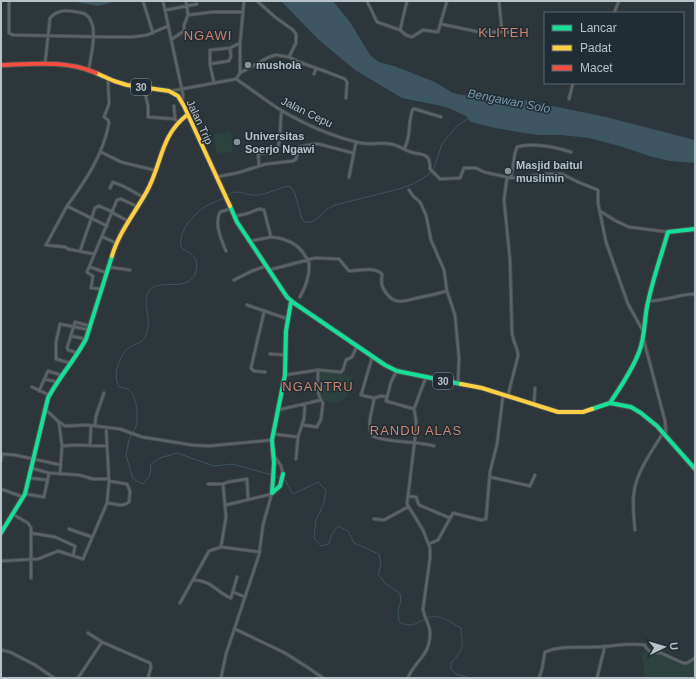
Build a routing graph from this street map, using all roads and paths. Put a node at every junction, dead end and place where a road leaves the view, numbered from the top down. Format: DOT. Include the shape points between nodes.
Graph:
graph roads {
  1 [pos="9,1"];
  2 [pos="143,1"];
  3 [pos="163,1"];
  4 [pos="186,1"];
  5 [pos="244,1"];
  6 [pos="257,1"];
  7 [pos="367,1"];
  8 [pos="407,1"];
  9 [pos="448,1"];
  10 [pos="499,1"];
  11 [pos="619,1"];
  12 [pos="197,4"];
  13 [pos="186,5"];
  14 [pos="166,10"];
  15 [pos="242,12"];
  16 [pos="614,12"];
  17 [pos="188,15"];
  18 [pos="441,24"];
  19 [pos="168,26"];
  20 [pos="400,30"];
  21 [pos="502,32"];
  22 [pos="517,32"];
  23 [pos="153,33"];
  24 [pos="49,35"];
  25 [pos="93,37"];
  26 [pos="172,39"];
  27 [pos="240,43"];
  28 [pos="230,48"];
  29 [pos="289,57"];
  30 [pos="45,64"];
  31 [pos="210,64"];
  32 [pos="1,65"];
  33 [pos="316,68"];
  34 [pos="89,70"];
  35 [pos="240,73"];
  36 [pos="314,74"];
  37 [pos="108,79"];
  38 [pos="236,79"];
  39 [pos="214,83"];
  40 [pos="573,84"];
  41 [pos="144,88"];
  42 [pos="181,88"];
  43 [pos="169,91"];
  44 [pos="346,98"];
  45 [pos="569,99"];
  46 [pos="182,102"];
  47 [pos="174,106"];
  48 [pos="282,111"];
  49 [pos="187,115"];
  50 [pos="441,117"];
  51 [pos="176,120"];
  52 [pos="356,142"];
  53 [pos="404,149"];
  54 [pos="101,152"];
  55 [pos="571,152"];
  56 [pos="353,153"];
  57 [pos="259,165"];
  58 [pos="155,170"];
  59 [pos="216,177"];
  60 [pos="349,177"];
  61 [pos="507,178"];
  62 [pos="511,178"];
  63 [pos="110,188"];
  64 [pos="409,190"];
  65 [pos="143,196"];
  66 [pos="68,206"];
  67 [pos="136,206"];
  68 [pos="230,209"];
  69 [pos="600,211"];
  70 [pos="113,212"];
  71 [pos="234,216"];
  72 [pos="91,218"];
  73 [pos="128,221"];
  74 [pos="107,226"];
  75 [pos="695,229"];
  76 [pos="668,232"];
  77 [pos="102,236"];
  78 [pos="271,237"];
  79 [pos="250,241"];
  80 [pos="116,243"];
  81 [pos="80,251"];
  82 [pos="226,251"];
  83 [pos="94,254"];
  84 [pos="308,260"];
  85 [pos="90,267"];
  86 [pos="108,267"];
  87 [pos="268,268"];
  88 [pos="130,270"];
  89 [pos="106,273"];
  90 [pos="234,280"];
  91 [pos="101,289"];
  92 [pos="447,291"];
  93 [pos="695,294"];
  94 [pos="300,297"];
  95 [pos="649,301"];
  96 [pos="291,302"];
  97 [pos="247,305"];
  98 [pos="264,312"];
  99 [pos="288,319"];
  100 [pos="74,326"];
  101 [pos="90,328"];
  102 [pos="643,332"];
  103 [pos="71,336"];
  104 [pos="86,339"];
  105 [pos="643,340"];
  106 [pos="357,346"];
  107 [pos="78,354"];
  108 [pos="270,354"];
  109 [pos="286,355"];
  110 [pos="373,357"];
  111 [pos="71,363"];
  112 [pos="318,370"];
  113 [pos="397,371"];
  114 [pos="265,372"];
  115 [pos="285,375"];
  116 [pos="62,376"];
  117 [pos="426,377"];
  118 [pos="44,378"];
  119 [pos="57,382"];
  120 [pos="458,384"];
  121 [pos="32,388"];
  122 [pos="535,388"];
  123 [pos="39,391"];
  124 [pos="104,393"];
  125 [pos="503,394"];
  126 [pos="49,395"];
  127 [pos="508,396"];
  128 [pos="387,397"];
  129 [pos="374,398"];
  130 [pos="321,400"];
  131 [pos="610,403"];
  132 [pos="305,404"];
  133 [pos="534,404"];
  134 [pos="46,409"];
  135 [pos="414,409"];
  136 [pos="278,410"];
  137 [pos="59,422"];
  138 [pos="93,426"];
  139 [pos="303,426"];
  140 [pos="106,427"];
  141 [pos="665,433"];
  142 [pos="274,434"];
  143 [pos="298,437"];
  144 [pos="272,440"];
  145 [pos="414,442"];
  146 [pos="62,446"];
  147 [pos="90,446"];
  148 [pos="107,446"];
  149 [pos="434,446"];
  150 [pos="2,454"];
  151 [pos="273,454"];
  152 [pos="33,459"];
  153 [pos="296,459"];
  154 [pos="1,461"];
  155 [pos="61,465"];
  156 [pos="31,468"];
  157 [pos="695,469"];
  158 [pos="49,473"];
  159 [pos="60,474"];
  160 [pos="284,474"];
  161 [pos="535,475"];
  162 [pos="490,477"];
  163 [pos="29,478"];
  164 [pos="48,480"];
  165 [pos="109,481"];
  166 [pos="208,484"];
  167 [pos="223,484"];
  168 [pos="1,488"];
  169 [pos="272,494"];
  170 [pos="24,495"];
  171 [pos="408,496"];
  172 [pos="248,499"];
  173 [pos="107,504"];
  174 [pos="226,505"];
  175 [pos="408,507"];
  176 [pos="14,515"];
  177 [pos="451,518"];
  178 [pos="374,519"];
  179 [pos="3,527"];
  180 [pos="69,529"];
  181 [pos="635,530"];
  182 [pos="31,533"];
  183 [pos="1,534"];
  184 [pos="92,538"];
  185 [pos="429,544"];
  186 [pos="221,547"];
  187 [pos="260,552"];
  188 [pos="73,556"];
  189 [pos="31,560"];
  190 [pos="1,563"];
  191 [pos="237,577"];
  192 [pos="31,578"];
  193 [pos="194,580"];
  194 [pos="234,592"];
  195 [pos="245,597"];
  196 [pos="180,603"];
  197 [pos="235,628"];
  198 [pos="88,633"];
  199 [pos="102,642"];
  200 [pos="605,646"];
  201 [pos="1,650"];
  202 [pos="695,658"];
  203 [pos="54,678"];
  204 [pos="78,678"];
  205 [pos="148,678"];
  206 [pos="221,678"];
  207 [pos="323,678"];
  208 [pos="408,678"];
  209 [pos="539,678"];
  210 [pos="597,678"];
  1 -- 24 [label="street" via="9,34"];
  2 -- 23 [label="street"];
  3 -- 14 [label="street"];
  4 -- 13 [label="street"];
  5 -- 15 [label="street"];
  6 -- 29 [label="street" via="296,34 296,43"];
  7 -- 20 [label="street" via="376,21"];
  8 -- 20 [label="street"];
  9 -- 18 [label="street"];
  10 -- 21 [label="street"];
  11 -- 16 [label="street"];
  12 -- 13 [label="street"];
  13 -- 14 [label="street"];
  13 -- 17 [label="street"];
  14 -- 19 [label="street"];
  15 -- 17 [label="street"];
  15 -- 27 [label="street"];
  17 -- 26 [label="street" via="183,32"];
  18 -- 20 [label="street" via="438,32 423,30 412,37"];
  18 -- 21 [label="street" via="479,32"];
  19 -- 23 [label="street"];
  19 -- 26 [label="street"];
  21 -- 22 [label="street"];
  23 -- 25 [label="street"];
  24 -- 25 [label="street"];
  24 -- 25 [label="street" via="50,18 58,12 67,11 87,15 93,27"];
  24 -- 30 [label="street"];
  25 -- 34 [label="street"];
  26 -- 42 [label="street"];
  27 -- 28 [label="street"];
  27 -- 35 [label="street"];
  28 -- 31 [label="street" via="229,61"];
  28 -- 31 [label="street" via="210,50"];
  29 -- 33 [label="street"];
  29 -- 35 [label="street" via="269,57"];
  30 -- 32 [label="main road, 30"];
  30 -- 34 [label="main road, 30"];
  31 -- 39 [label="street"];
  33 -- 36 [label="street"];
  33 -- 44 [label="street" via="346,80"];
  34 -- 37 [label="main road, 30"];
  35 -- 38 [label="street"];
  37 -- 41 [label="main road, 30"];
  37 -- 54 [label="street" via="109,104 104,117 109,123"];
  38 -- 39 [label="street"];
  38 -- 48 [label="street, Jalan Cepu"];
  39 -- 42 [label="street"];
  40 -- 45 [label="street"];
  41 -- 43 [label="main road, 30"];
  41 -- 51 [label="street" via="148,117"];
  42 -- 43 [label="street"];
  42 -- 46 [label="street"];
  43 -- 46 [label="main road, Jalan Trip / 30"];
  46 -- 49 [label="main road, Jalan Trip / 30"];
  47 -- 51 [label="street"];
  48 -- 52 [label="street, Jalan Cepu" via="311,126"];
  48 -- 57 [label="street" via="279,146 271,152 258,154"];
  49 -- 51 [label="main road"];
  49 -- 59 [label="main road, Jalan Trip / 30"];
  50 -- 53 [label="street" via="413,110 408,143"];
  51 -- 58 [label="main road"];
  52 -- 53 [label="street, Jalan Cepu" via="389,144"];
  52 -- 56 [label="street"];
  53 -- 61 [label="street, Jalan Cepu" via="426,156 430,160 430,169 441,179 459,178 464,168 475,167"];
  54 -- 58 [label="street" via="122,162"];
  54 -- 66 [label="street" via="91,173"];
  55 -- 62 [label="street" via="532,145 518,147"];
  56 -- 57 [label="street" via="314,144 298,147 295,160"];
  56 -- 60 [label="street"];
  57 -- 59 [label="street"];
  58 -- 65 [label="main road"];
  59 -- 68 [label="main road, Jalan Trip / 30"];
  61 -- 62 [label="street"];
  61 -- 127 [label="street" via="504,210 510,260 512,334 518,351"];
  62 -- 69 [label="street" via="565,175 599,191"];
  63 -- 65 [label="street" via="114,182"];
  64 -- 92 [label="street" via="420,202 426,214 430,237 444,270"];
  65 -- 67 [label="main road"];
  66 -- 72 [label="street"];
  66 -- 81 [label="street" via="46,245"];
  67 -- 70 [label="street" via="120,199 117,200"];
  67 -- 73 [label="main road"];
  68 -- 71 [label="main road, 30"];
  68 -- 82 [label="street" via="220,212 219,216 219,229"];
  69 -- 76 [label="street" via="629,227"];
  69 -- 102 [label="street" via="606,242 617,275 628,304"];
  70 -- 72 [label="street" via="97,206"];
  70 -- 73 [label="street"];
  70 -- 74 [label="street"];
  71 -- 78 [label="street" via="264,210"];
  71 -- 79 [label="main road, 30"];
  72 -- 74 [label="street"];
  72 -- 81 [label="street"];
  73 -- 80 [label="main road"];
  74 -- 77 [label="street"];
  75 -- 76 [label="main road"];
  76 -- 95 [label="main road"];
  77 -- 80 [label="street"];
  77 -- 83 [label="street"];
  78 -- 79 [label="street"];
  78 -- 84 [label="street" via="297,245"];
  79 -- 87 [label="main road, 30"];
  80 -- 86 [label="main road"];
  81 -- 83 [label="street"];
  83 -- 85 [label="street"];
  84 -- 87 [label="street"];
  84 -- 92 [label="street" via="338,258 349,271 380,272 383,289 396,302"];
  84 -- 94 [label="street" via="306,286"];
  85 -- 89 [label="street"];
  85 -- 91 [label="street" via="87,272 93,277 90,287"];
  86 -- 88 [label="street"];
  86 -- 89 [label="main road"];
  87 -- 90 [label="street" via="252,271"];
  87 -- 96 [label="main road, 30"];
  89 -- 91 [label="main road"];
  91 -- 101 [label="main road"];
  92 -- 120 [label="street" via="456,321"];
  93 -- 95 [label="street"];
  95 -- 102 [label="main road"];
  96 -- 99 [label="main road"];
  96 -- 106 [label="main road, 30"];
  97 -- 98 [label="street"];
  98 -- 99 [label="street"];
  98 -- 114 [label="street" via="251,368 254,371"];
  99 -- 109 [label="main road"];
  100 -- 101 [label="street"];
  100 -- 101 [label="street" via="76,321"];
  100 -- 103 [label="street"];
  100 -- 111 [label="street" via="61,323 56,342 56,359"];
  101 -- 104 [label="main road"];
  102 -- 105 [label="main road"];
  103 -- 104 [label="street"];
  103 -- 107 [label="street" via="67,349"];
  104 -- 107 [label="main road"];
  105 -- 131 [label="main road" via="635,364"];
  105 -- 141 [label="street" via="665,422"];
  106 -- 110 [label="main road, 30"];
  106 -- 112 [label="street" via="352,356 346,360 342,371"];
  107 -- 111 [label="main road"];
  108 -- 109 [label="street"];
  109 -- 115 [label="main road"];
  110 -- 113 [label="main road, 30"];
  110 -- 129 [label="street" via="361,394"];
  111 -- 116 [label="main road"];
  112 -- 115 [label="street"];
  112 -- 130 [label="street" via="318,391"];
  113 -- 117 [label="main road, 30"];
  113 -- 128 [label="street"];
  115 -- 136 [label="main road"];
  116 -- 118 [label="street" via="48,370"];
  116 -- 119 [label="main road"];
  117 -- 120 [label="main road, 30"];
  117 -- 135 [label="street"];
  118 -- 119 [label="street"];
  118 -- 123 [label="street"];
  119 -- 126 [label="main road"];
  120 -- 125 [label="main road, 30"];
  121 -- 123 [label="street"];
  122 -- 133 [label="street"];
  123 -- 126 [label="street"];
  124 -- 138 [label="street"];
  125 -- 127 [label="main road, 30"];
  125 -- 162 [label="street"];
  126 -- 134 [label="main road"];
  127 -- 133 [label="main road, 30"];
  128 -- 129 [label="street"];
  128 -- 135 [label="street" via="387,402"];
  129 -- 145 [label="street" via="369,418 372,435"];
  130 -- 132 [label="street"];
  130 -- 139 [label="street" via="324,406 318,426"];
  131 -- 133 [label="main road, 30" via="575,413 558,412"];
  131 -- 141 [label="main road, 30" via="636,409"];
  132 -- 136 [label="street"];
  132 -- 139 [label="street"];
  134 -- 137 [label="street"];
  134 -- 152 [label="main road"];
  135 -- 145 [label="street"];
  136 -- 142 [label="main road"];
  137 -- 138 [label="street" via="68,426"];
  137 -- 146 [label="street"];
  138 -- 140 [label="street"];
  138 -- 147 [label="street"];
  139 -- 143 [label="street"];
  140 -- 144 [label="street" via="142,437 200,446"];
  140 -- 148 [label="street"];
  141 -- 157 [label="main road, 30"];
  141 -- 181 [label="street" via="651,452 636,484 633,501"];
  142 -- 143 [label="street"];
  142 -- 144 [label="main road"];
  143 -- 153 [label="street"];
  144 -- 151 [label="main road"];
  145 -- 149 [label="street"];
  145 -- 171 [label="street"];
  146 -- 147 [label="street"];
  146 -- 155 [label="street"];
  147 -- 148 [label="street"];
  148 -- 165 [label="street"];
  150 -- 152 [label="street"];
  150 -- 154 [label="street"];
  151 -- 160 [label="street"];
  151 -- 169 [label="main road"];
  152 -- 155 [label="street"];
  152 -- 156 [label="main road"];
  155 -- 159 [label="street"];
  156 -- 158 [label="street"];
  156 -- 163 [label="main road"];
  158 -- 159 [label="street"];
  158 -- 164 [label="street"];
  159 -- 165 [label="street"];
  160 -- 169 [label="main road" via="281,483"];
  161 -- 162 [label="street" via="530,486"];
  162 -- 177 [label="street" via="486,520 455,512"];
  163 -- 164 [label="street"];
  163 -- 170 [label="main road"];
  164 -- 170 [label="street" via="44,497"];
  165 -- 173 [label="street"];
  165 -- 173 [label="street" via="127,484 130,495 126,504"];
  166 -- 167 [label="street"];
  167 -- 172 [label="street" via="247,479"];
  167 -- 174 [label="street"];
  168 -- 170 [label="street"];
  169 -- 172 [label="street"];
  169 -- 187 [label="street" via="262,524"];
  170 -- 176 [label="main road"];
  171 -- 175 [label="street"];
  171 -- 177 [label="street" via="416,497 419,505"];
  172 -- 174 [label="street"];
  173 -- 184 [label="street"];
  174 -- 186 [label="street"];
  175 -- 178 [label="street" via="384,520"];
  175 -- 185 [label="street"];
  176 -- 179 [label="main road"];
  176 -- 182 [label="street" via="28,523"];
  177 -- 185 [label="street" via="438,540"];
  179 -- 183 [label="main road"];
  180 -- 184 [label="street"];
  182 -- 188 [label="street" via="55,537 75,546"];
  182 -- 189 [label="street"];
  184 -- 188 [label="street" via="84,558"];
  185 -- 208 [label="street" via="430,558 424,609 430,631 428,647"];
  186 -- 187 [label="street"];
  186 -- 193 [label="street" via="208,553"];
  187 -- 195 [label="street"];
  188 -- 189 [label="street" via="55,551"];
  189 -- 190 [label="street"];
  189 -- 192 [label="street"];
  191 -- 194 [label="street"];
  193 -- 194 [label="street" via="212,585 230,598"];
  193 -- 196 [label="street"];
  194 -- 195 [label="street"];
  195 -- 197 [label="street"];
  197 -- 206 [label="street"];
  197 -- 207 [label="street" via="285,653"];
  198 -- 199 [label="street"];
  199 -- 204 [label="street"];
  199 -- 205 [label="street" via="150,663"];
  200 -- 202 [label="street" via="644,645 650,652 661,653 683,663"];
  200 -- 209 [label="street" via="564,647 546,651"];
  200 -- 210 [label="street"];
  201 -- 203 [label="street" via="35,665"];
}
